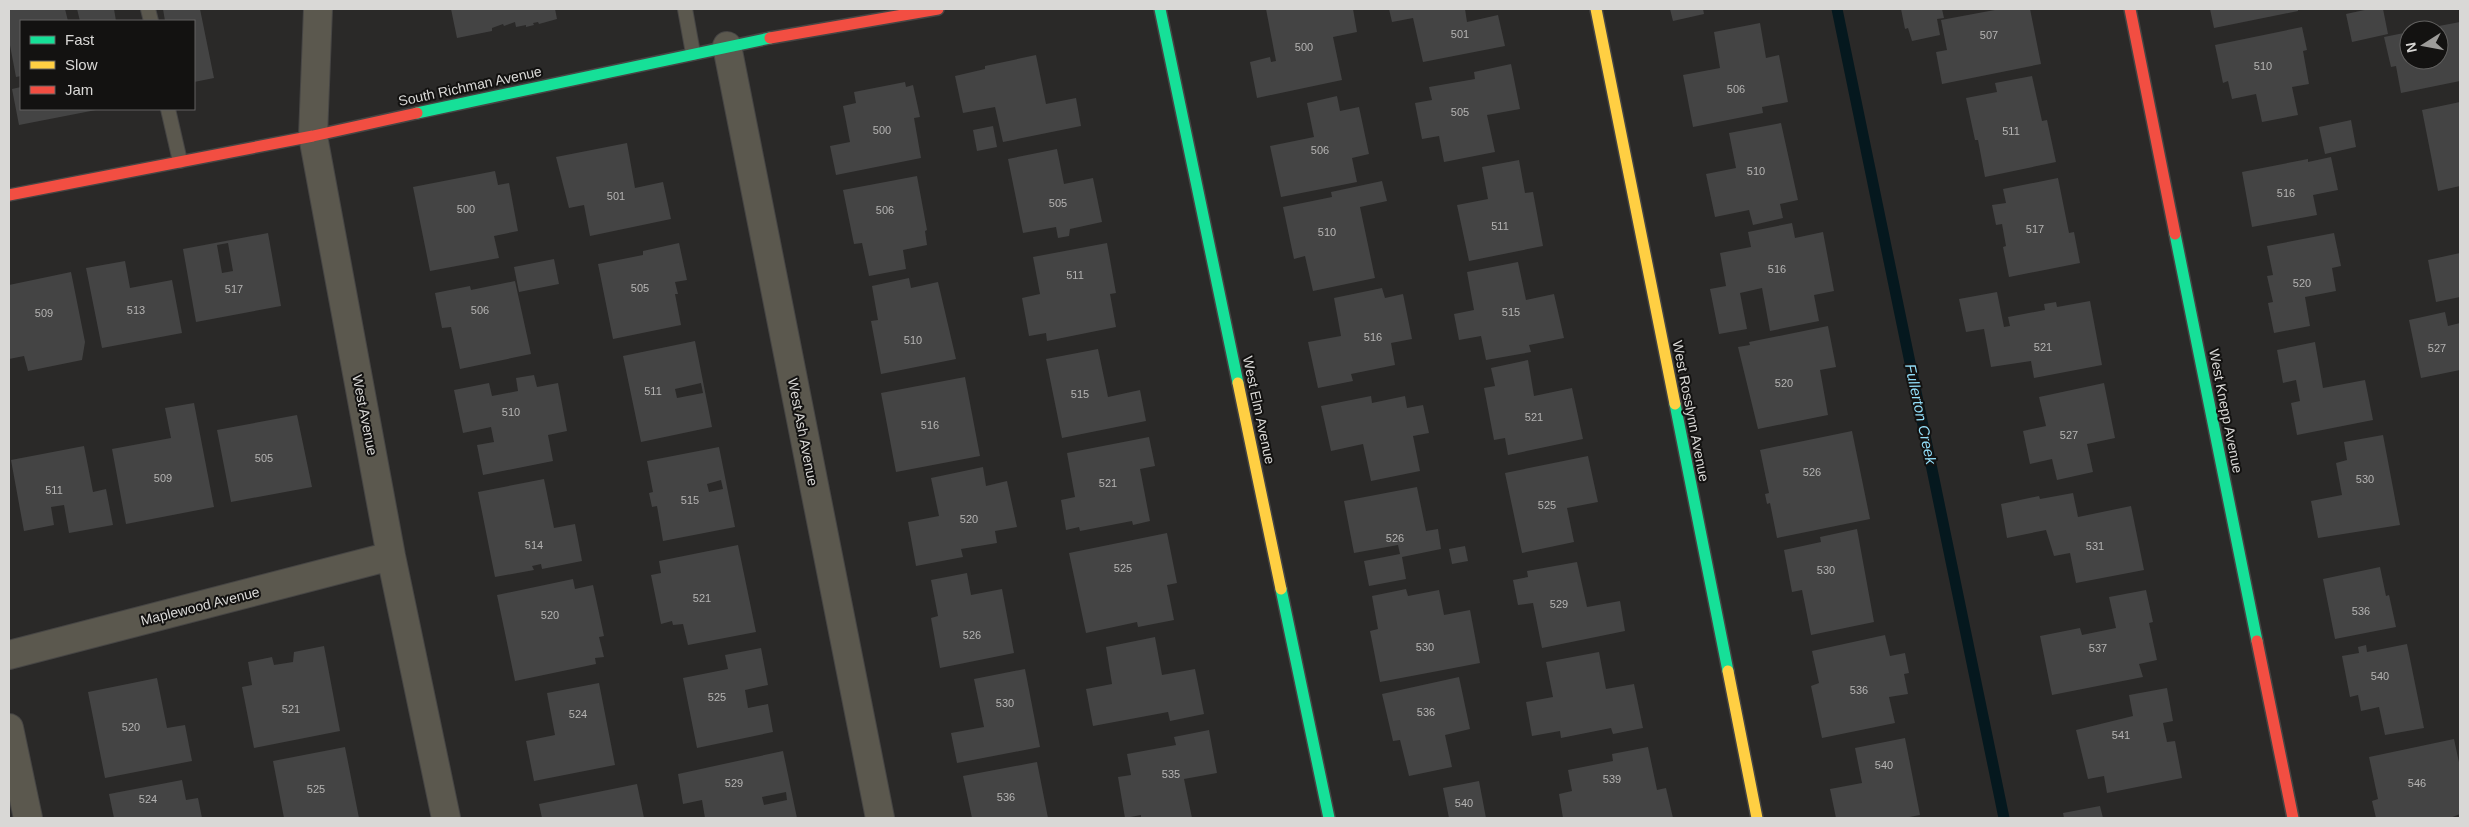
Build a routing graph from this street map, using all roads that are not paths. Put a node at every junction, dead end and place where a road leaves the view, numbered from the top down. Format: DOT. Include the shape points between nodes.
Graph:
graph roads {
  1 [pos="318,9"];
  2 [pos="685,9"];
  3 [pos="938,9"];
  4 [pos="1160,9"];
  5 [pos="1596,9"];
  6 [pos="2130,9"];
  7 [pos="727,46"];
  8 [pos="693,53"];
  9 [pos="168,110"];
  10 [pos="313,136"];
  11 [pos="180,161"];
  12 [pos="9,195"];
  13 [pos="391,556"];
  14 [pos="9,655"];
  15 [pos="9,728"];
  16 [pos="28,818"];
  17 [pos="446,818"];
  18 [pos="880,818"];
  19 [pos="1329,818"];
  20 [pos="1757,818"];
  21 [pos="2293,818"];
  1 -- 10 [label="street, West Avenue"];
  2 -- 8 [label="lane"];
  3 -- 7 [label="street, South Richman Avenue"];
  4 -- 19 [label="street, West Elm Avenue"];
  5 -- 20 [label="street, West Rosslynn Avenue"];
  6 -- 21 [label="street, West Knepp Avenue"];
  7 -- 8 [label="street, South Richman Avenue"];
  7 -- 18 [label="street, West Ash Avenue"];
  8 -- 10 [label="street, South Richman Avenue"];
  9 -- 11 [label="lane"];
  10 -- 11 [label="street, South Richman Avenue"];
  10 -- 13 [label="street, West Avenue"];
  11 -- 12 [label="street, South Richman Avenue"];
  13 -- 14 [label="street, Maplewood Avenue"];
  13 -- 17 [label="street, West Avenue"];
  15 -- 16 [label="street"];
}
